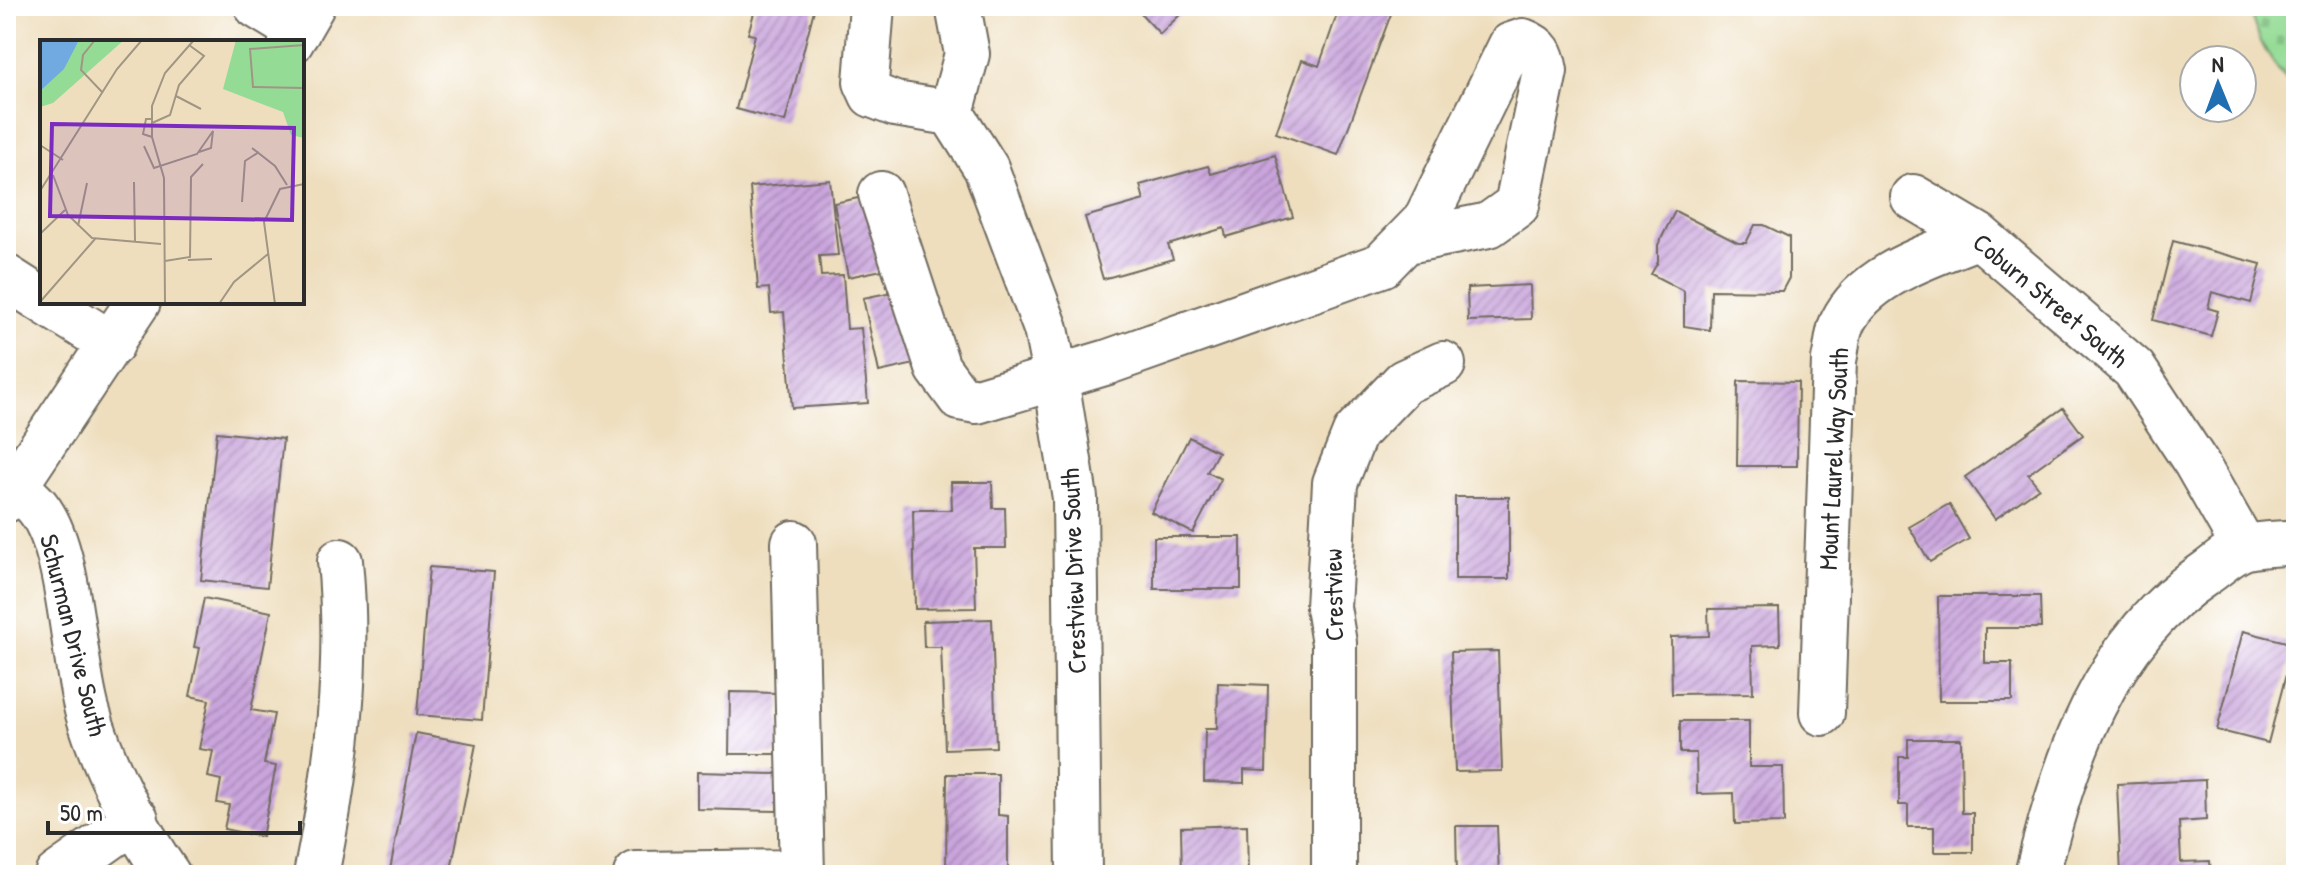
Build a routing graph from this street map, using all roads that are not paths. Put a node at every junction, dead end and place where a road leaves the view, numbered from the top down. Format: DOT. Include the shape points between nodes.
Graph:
graph roads {
  1 [pos="257,6"];
  2 [pos="872,6"];
  3 [pos="958,6"];
  4 [pos="300,26"];
  5 [pos="951,113"];
  6 [pos="881,194"];
  7 [pos="1913,197"];
  8 [pos="1979,236"];
  9 [pos="1408,241"];
  10 [pos="6,277"];
  11 [pos="40,298"];
  12 [pos="49,304"];
  13 [pos="137,304"];
  14 [pos="112,344"];
  15 [pos="1443,364"];
  16 [pos="1056,379"];
  17 [pos="11,494"];
  18 [pos="2296,542"];
  19 [pos="794,543"];
  20 [pos="2244,547"];
  21 [pos="340,561"];
  22 [pos="1822,713"];
  23 [pos="136,819"];
  24 [pos="802,873"];
  25 [pos="636,874"];
  26 [pos="57,875"];
  27 [pos="168,875"];
  28 [pos="316,875"];
  29 [pos="1079,875"];
  30 [pos="1334,875"];
  31 [pos="2037,875"];
  1 -- 4 [label="street"];
  2 -- 5 [label="street" via="866,82 872,95"];
  3 -- 5 [label="street" via="967,54"];
  5 -- 16 [label="street, Crestview Drive South" via="986,168 1046,329"];
  6 -- 16 [label="street" via="938,368 960,398 977,401"];
  7 -- 8 [label="street, Coburn Street South"];
  8 -- 20 [label="street, Coburn Street South" via="2134,369"];
  8 -- 22 [label="street, Mount Laurel Way South" via="1900,270 1866,292 1842,323 1834,360"];
  9 -- 16 [label="street" via="1382,265 1349,280"];
  10 -- 11 [label="street"];
  12 -- 14 [label="street"];
  13 -- 14 [label="street"];
  14 -- 17 [label="street"];
  15 -- 30 [label="street, Crestview" via="1404,382 1355,433 1335,483 1328,607 1334,643"];
  16 -- 29 [label="street, Crestview Drive South" via="1075,498"];
  17 -- 23 [label="street, Schurman Drive South" via="37,506 46,520 67,594 88,713"];
  18 -- 20 [label="street"];
  19 -- 24 [label="street"];
  20 -- 31 [label="street" via="2186,586 2133,637 2091,711 2055,797"];
  21 -- 28 [label="street" via="346,626 334,784"];
  23 -- 26 [label="street"];
  23 -- 27 [label="street, Schurman Drive South"];
  24 -- 25 [label="street"];
}
